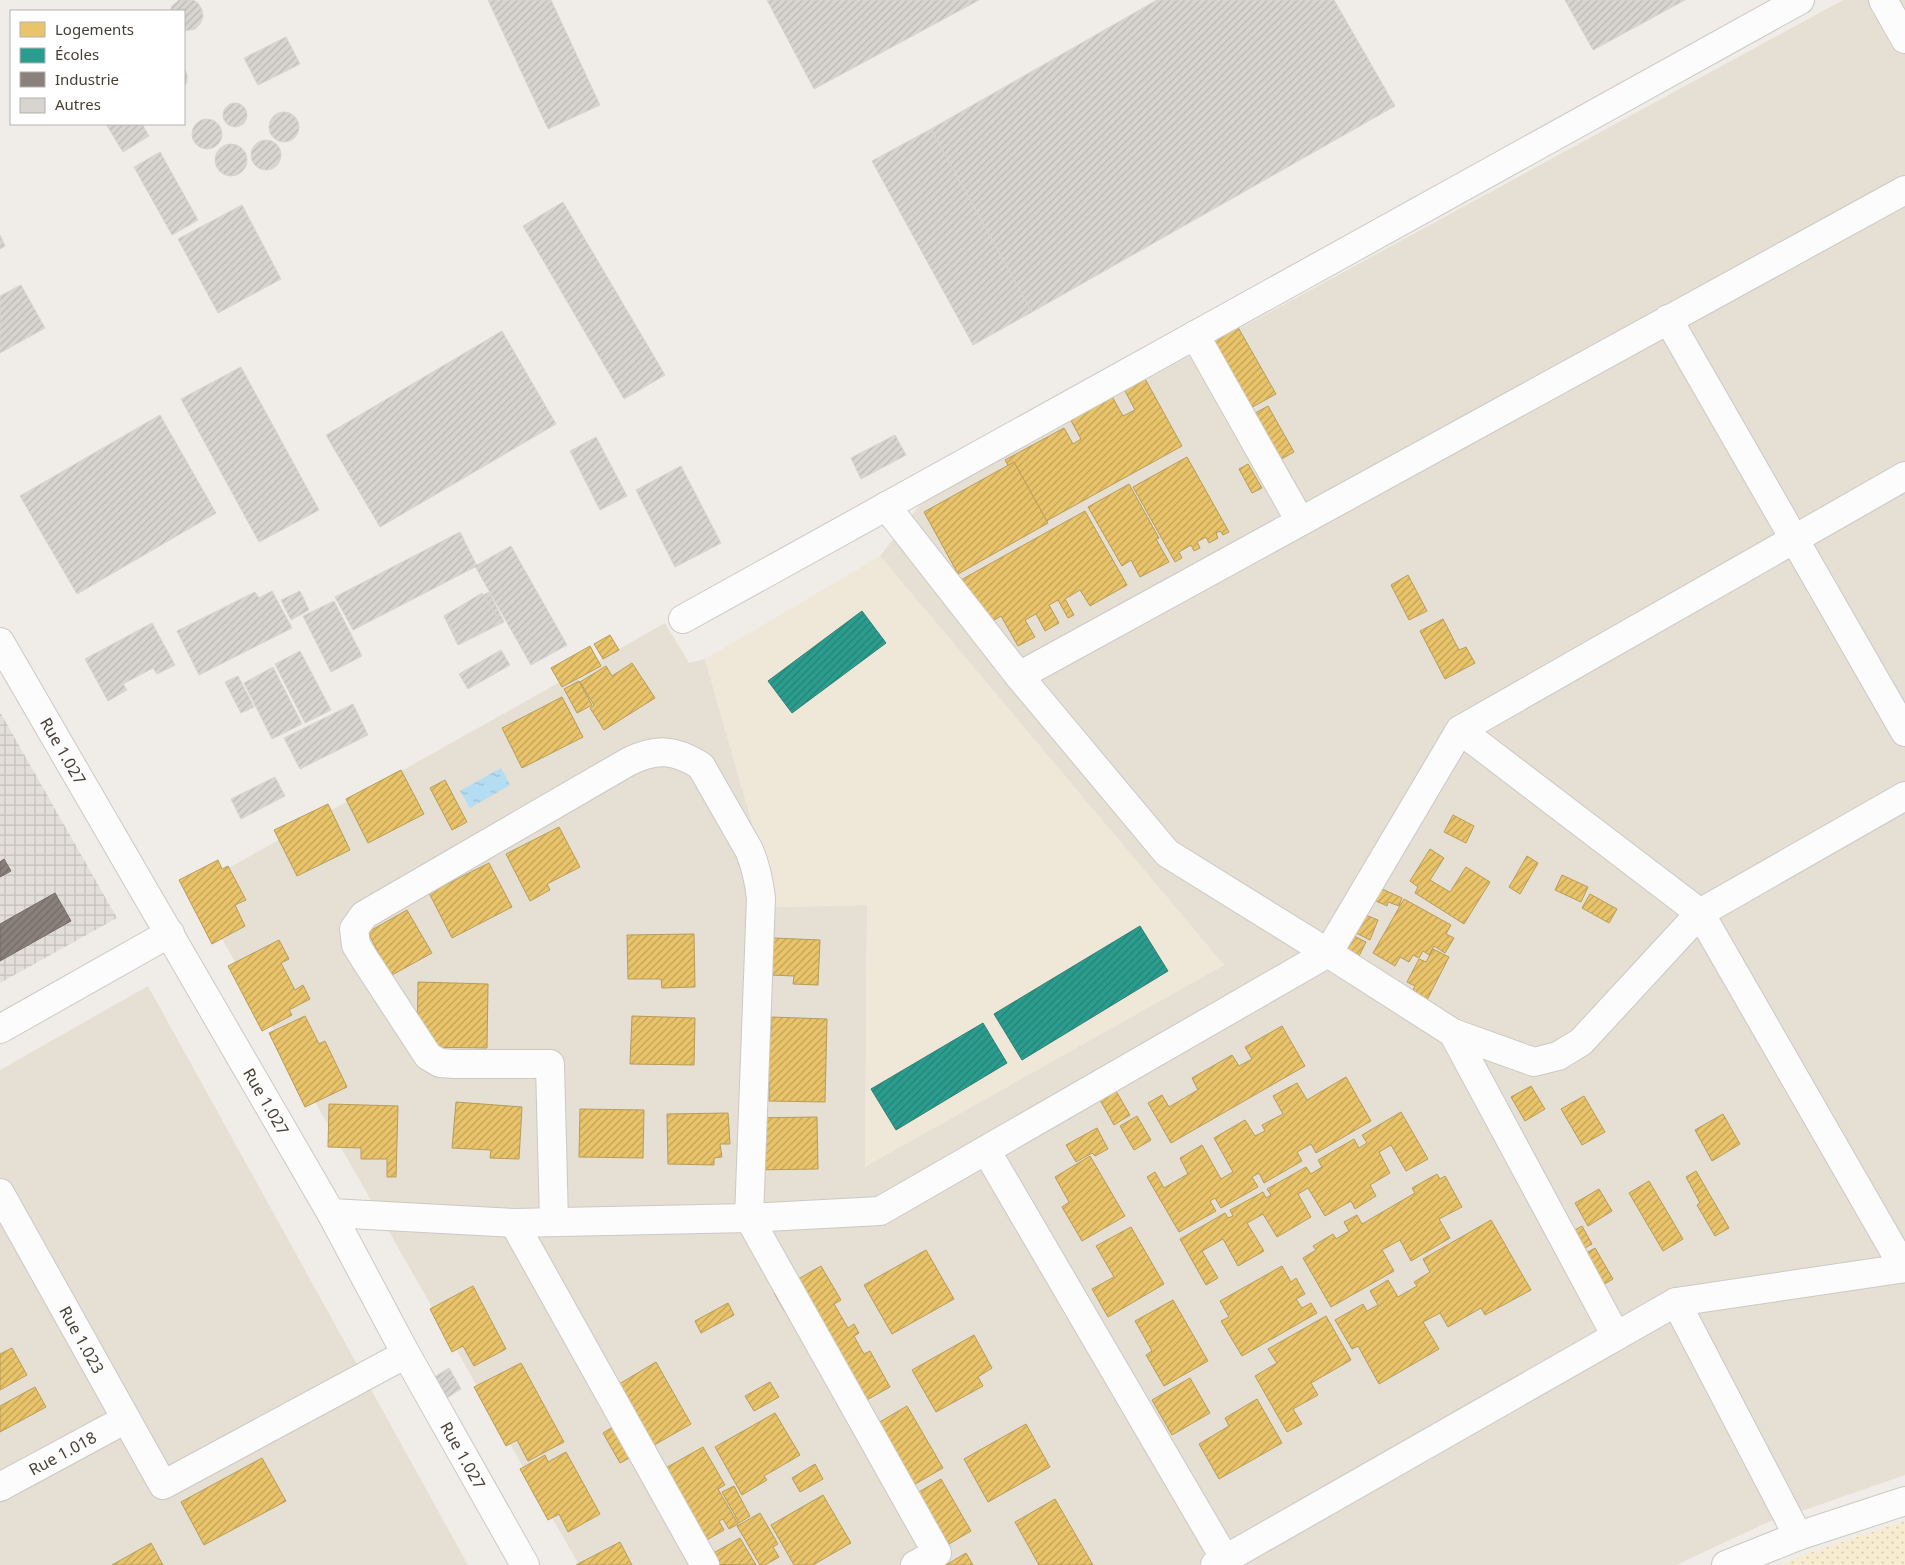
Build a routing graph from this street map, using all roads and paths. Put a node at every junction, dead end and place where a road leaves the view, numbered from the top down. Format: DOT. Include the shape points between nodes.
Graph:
graph roads {
  1 [pos="1800,0"];
  2 [pos="1883,0"];
  3 [pos="1905,39"];
  4 [pos="1905,190"];
  5 [pos="1668,319"];
  6 [pos="1195,335"];
  7 [pos="1905,476"];
  8 [pos="886,506"];
  9 [pos="1300,521"];
  10 [pos="1794,539"];
  11 [pos="683,618"];
  12 [pos="0,642"];
  13 [pos="1018,676"];
  14 [pos="1460,730"];
  15 [pos="1905,732"];
  16 [pos="1905,796"];
  17 [pos="1700,913"];
  18 [pos="170,933"];
  19 [pos="1328,953"];
  20 [pos="0,1029"];
  21 [pos="1453,1033"];
  22 [pos="986,1150"];
  23 [pos="0,1193"];
  24 [pos="331,1213"];
  25 [pos="749,1218"];
  26 [pos="554,1222"];
  27 [pos="514,1223"];
  28 [pos="1905,1268"];
  29 [pos="1676,1302"];
  30 [pos="1616,1336"];
  31 [pos="406,1354"];
  32 [pos="126,1419"];
  33 [pos="0,1487"];
  34 [pos="1905,1501"];
  35 [pos="1798,1536"];
  36 [pos="1220,1562"];
  37 [pos="525,1565"];
  38 [pos="705,1565"];
  39 [pos="916,1565"];
  40 [pos="1726,1565"];
  1 -- 6 [label="street"];
  2 -- 3 [label="street"];
  4 -- 5 [label="street"];
  5 -- 9 [label="street"];
  5 -- 10 [label="street"];
  6 -- 8 [label="street"];
  6 -- 9 [label="street"];
  7 -- 10 [label="street"];
  8 -- 11 [label="street"];
  8 -- 13 [label="street"];
  9 -- 13 [label="street"];
  10 -- 14 [label="street"];
  10 -- 15 [label="street"];
  12 -- 18 [label="street, Rue 1.027"];
  13 -- 19 [label="street" via="1167,853"];
  14 -- 17 [label="street"];
  14 -- 19 [label="street"];
  16 -- 17 [label="street"];
  17 -- 21 [label="street" via="1581,1042 1558,1056 1534,1062"];
  17 -- 28 [label="street"];
  18 -- 20 [label="street"];
  18 -- 24 [label="street, Rue 1.027"];
  19 -- 21 [label="street"];
  19 -- 22 [label="street"];
  21 -- 30 [label="street"];
  22 -- 25 [label="street" via="880,1211"];
  22 -- 36 [label="street"];
  23 -- 32 [label="street, Rue 1.023"];
  24 -- 27 [label="street"];
  24 -- 31 [label="street, Rue 1.027"];
  25 -- 26 [label="street"];
  25 -- 26 [label="street" via="762,898 760,882 749,850 701,766 688,757 657,752 628,762 364,915 354,929 356,945 428,1056 455,1064 550,1064"];
  25 -- 39 [label="street" via="936,1553"];
  26 -- 27 [label="street"];
  27 -- 38 [label="street"];
  28 -- 29 [label="street"];
  29 -- 30 [label="street"];
  29 -- 35 [label="street"];
  30 -- 36 [label="street"];
  31 -- 32 [label="street, Rue 1.023" via="163,1485"];
  31 -- 37 [label="street, Rue 1.027"];
  32 -- 33 [label="street, Rue 1.018"];
  34 -- 35 [label="street"];
  35 -- 40 [label="street"];
}
